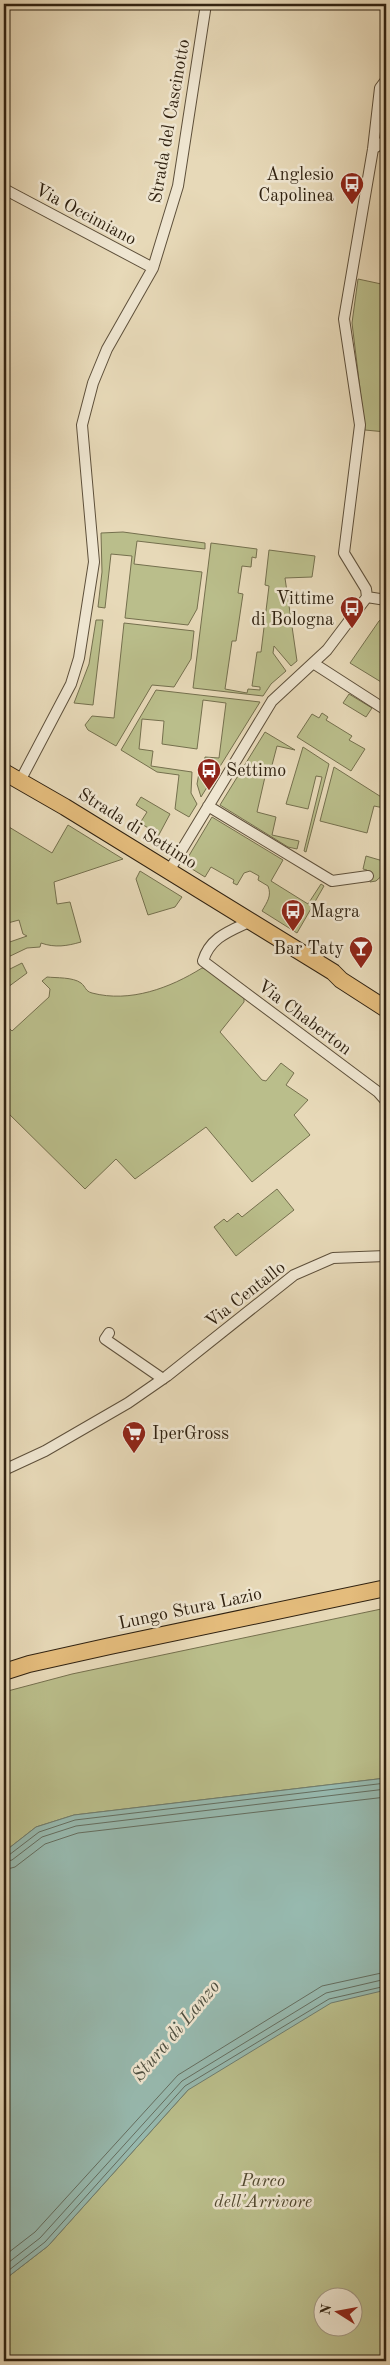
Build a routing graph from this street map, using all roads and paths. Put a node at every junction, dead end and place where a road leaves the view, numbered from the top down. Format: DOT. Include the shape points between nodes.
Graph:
graph roads {
  1 [pos="206,4"];
  2 [pos="386,80"];
  3 [pos="386,140"];
  4 [pos="373,149"];
  5 [pos="4,189"];
  6 [pos="153,268"];
  7 [pos="386,589"];
  8 [pos="377,598"];
  9 [pos="313,664"];
  10 [pos="386,710"];
  11 [pos="4,772"];
  12 [pos="20,781"];
  13 [pos="208,806"];
  14 [pos="169,871"];
  15 [pos="368,876"];
  16 [pos="251,921"];
  17 [pos="385,1002"];
  18 [pos="386,1100"];
  19 [pos="386,1256"];
  20 [pos="108,1333"];
  21 [pos="163,1378"];
  22 [pos="4,1470"];
  23 [pos="386,1588"];
  24 [pos="4,1672"];
  1 -- 6 [label="street, Strada del Cascinotto" via="178,186"];
  2 -- 4 [label="street" via="380,88"];
  3 -- 4 [label="street"];
  4 -- 8 [label="street" via="344,319 360,424 344,553 366,590"];
  5 -- 6 [label="street, Via Occimiano"];
  6 -- 12 [label="street, Strada del Cascinotto" via="92,383 82,425 94,562 84,637 71,684"];
  7 -- 8 [label="street"];
  8 -- 9 [label="street"];
  9 -- 10 [label="street"];
  9 -- 13 [label="street" via="277,694"];
  11 -- 12 [label="main road, Strada di Settimo"];
  12 -- 14 [label="main road, Strada di Settimo"];
  13 -- 14 [label="street"];
  13 -- 15 [label="street" via="332,881"];
  14 -- 16 [label="main road, Strada di Settimo"];
  16 -- 17 [label="main road, Strada di Settimo" via="341,980"];
  16 -- 18 [label="street, Via Chaberton" via="215,938 203,961"];
  19 -- 21 [label="street, Via Centallo" via="333,1258 294,1275"];
  20 -- 21 [label="street" via="105,1339"];
  21 -- 22 [label="street, Via Centallo" via="78,1432"];
  23 -- 24 [label="main road, Lungo Stura Lazio" via="110,1646"];
}
